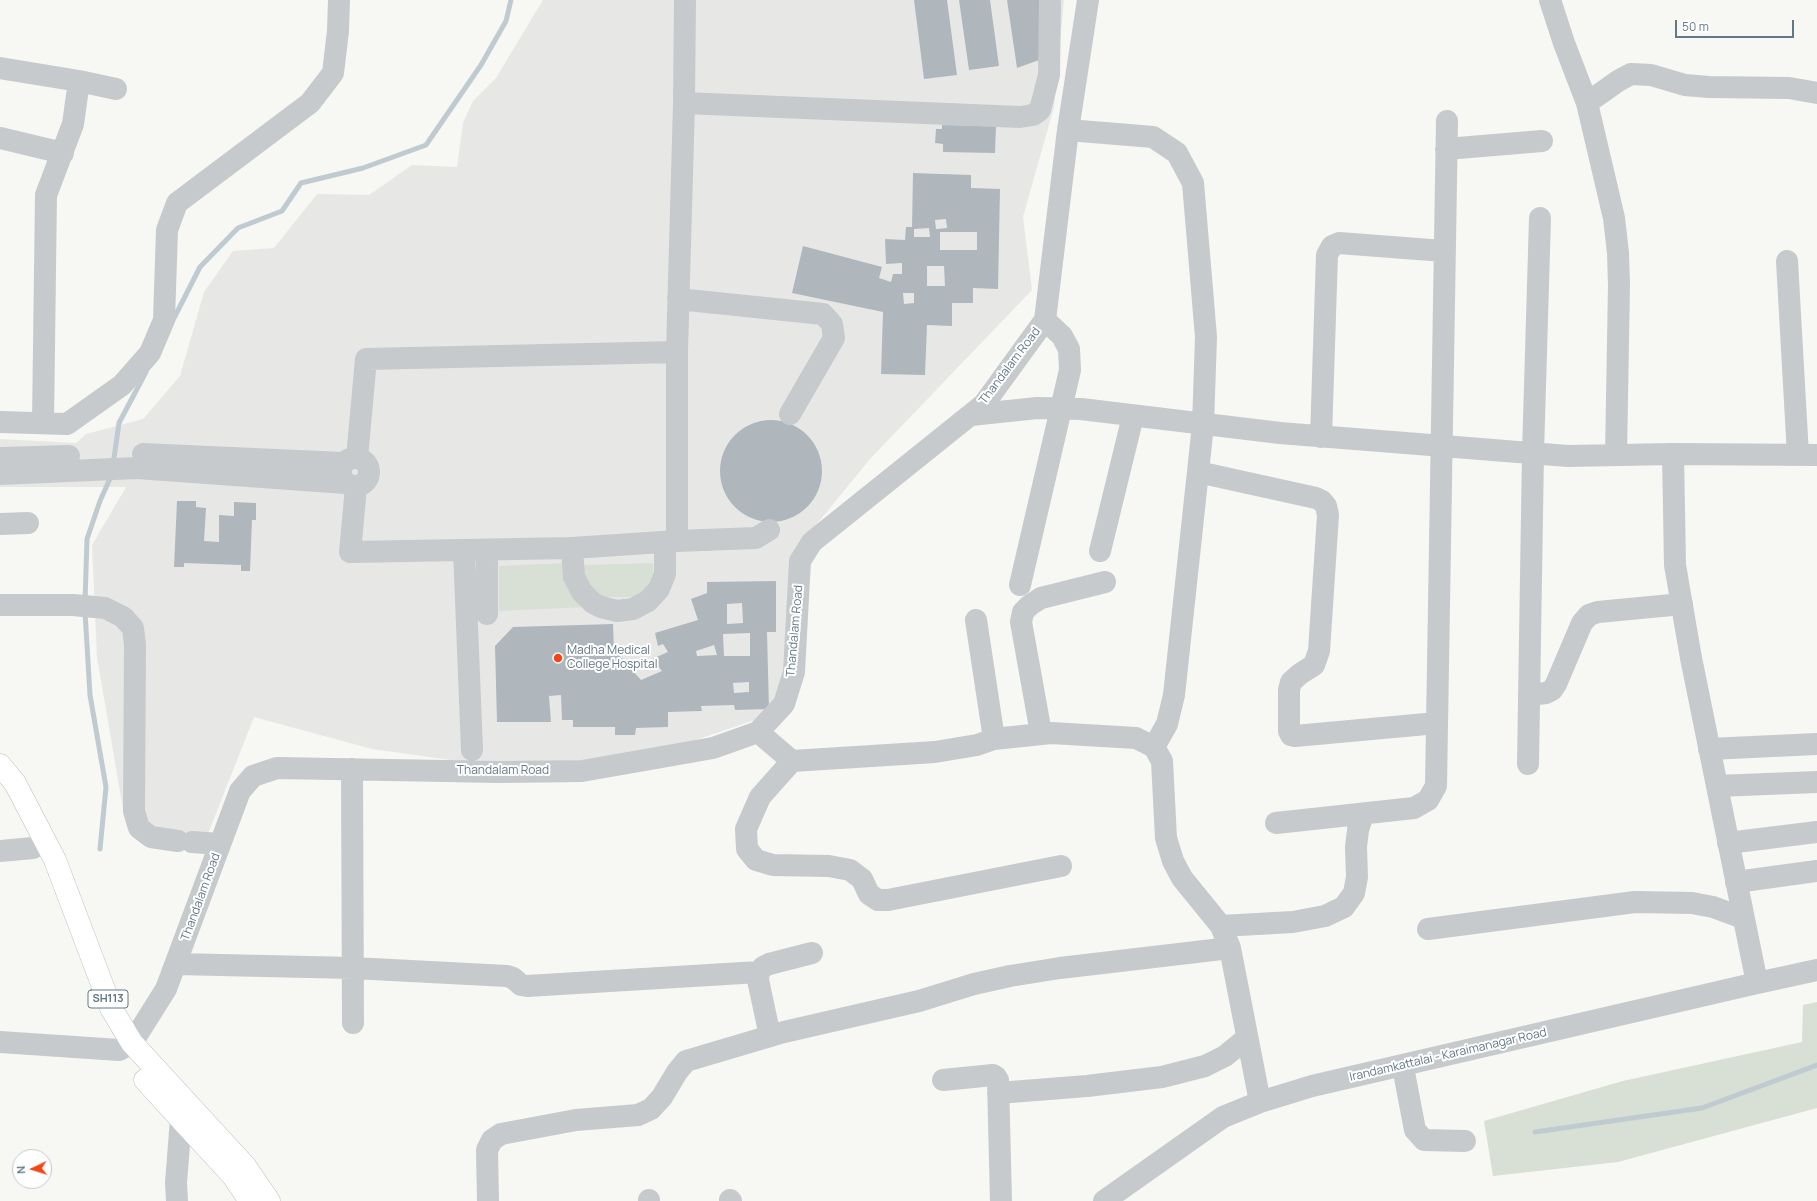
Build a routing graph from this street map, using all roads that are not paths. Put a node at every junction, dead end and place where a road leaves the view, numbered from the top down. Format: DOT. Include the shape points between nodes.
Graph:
graph roads {
  1 [pos="339,0"];
  2 [pos="686,0"];
  3 [pos="1050,0"];
  4 [pos="1088,0"];
  5 [pos="1550,0"];
  6 [pos="0,68"];
  7 [pos="79,81"];
  8 [pos="116,89"];
  9 [pos="1817,93"];
  10 [pos="684,103"];
  11 [pos="1587,103"];
  12 [pos="1447,121"];
  13 [pos="1068,130"];
  14 [pos="0,138"];
  15 [pos="1542,141"];
  16 [pos="1446,149"];
  17 [pos="63,153"];
  18 [pos="1540,218"];
  19 [pos="1444,251"];
  20 [pos="1787,261"];
  21 [pos="678,299"];
  22 [pos="1045,320"];
  23 [pos="677,352"];
  24 [pos="1062,409"];
  25 [pos="790,414"];
  26 [pos="971,415"];
  27 [pos="1132,416"];
  28 [pos="0,422"];
  29 [pos="42,423"];
  30 [pos="1203,425"];
  31 [pos="1321,437"];
  32 [pos="1440,446"];
  33 [pos="1533,453"];
  34 [pos="1674,454"];
  35 [pos="1616,455"];
  36 [pos="1807,455"];
  37 [pos="0,458"];
  38 [pos="137,461"];
  39 [pos="1198,472"];
  40 [pos="350,473"];
  41 [pos="0,474"];
  42 [pos="28,522"];
  43 [pos="0,524"];
  44 [pos="769,530"];
  45 [pos="671,542"];
  46 [pos="572,548"];
  47 [pos="464,550"];
  48 [pos="487,550"];
  49 [pos="1100,551"];
  50 [pos="1106,582"];
  51 [pos="1020,586"];
  52 [pos="1682,604"];
  53 [pos="0,605"];
  54 [pos="487,614"];
  55 [pos="976,620"];
  56 [pos="1529,695"];
  57 [pos="1437,723"];
  58 [pos="758,732"];
  59 [pos="1041,733"];
  60 [pos="994,739"];
  61 [pos="1817,744"];
  62 [pos="1154,747"];
  63 [pos="1709,749"];
  64 [pos="472,750"];
  65 [pos="792,761"];
  66 [pos="1528,764"];
  67 [pos="0,765"];
  68 [pos="352,769"];
  69 [pos="1817,782"];
  70 [pos="1717,786"];
  71 [pos="0,787"];
  72 [pos="1363,814"];
  73 [pos="1276,823"];
  74 [pos="1817,832"];
  75 [pos="1728,843"];
  76 [pos="220,844"];
  77 [pos="33,848"];
  78 [pos="0,850"];
  79 [pos="1061,866"];
  80 [pos="1817,871"];
  81 [pos="1736,882"];
  82 [pos="1743,918"];
  83 [pos="1221,926"];
  84 [pos="1428,930"];
  85 [pos="1230,948"];
  86 [pos="812,953"];
  87 [pos="176,964"];
  88 [pos="353,968"];
  89 [pos="1817,970"];
  90 [pos="759,972"];
  91 [pos="1756,983"];
  92 [pos="353,1023"];
  93 [pos="770,1036"];
  94 [pos="1247,1038"];
  95 [pos="0,1042"];
  96 [pos="126,1047"];
  97 [pos="1403,1067"];
  98 [pos="943,1080"];
  99 [pos="998,1093"];
  100 [pos="1260,1102"];
  101 [pos="181,1119"];
  102 [pos="1466,1141"];
  103 [pos="177,1201"];
  104 [pos="250,1201"];
  105 [pos="269,1201"];
  106 [pos="488,1201"];
  107 [pos="1001,1201"];
  108 [pos="1104,1201"];
  1 -- 29 [label="street" via="333,73 310,103 177,203 167,230 164,320 150,353 122,385 67,424"];
  2 -- 10 [label="street"];
  3 -- 10 [label="street" via="1049,75 1040,110 1033,115 1020,117"];
  4 -- 13 [label="street, Thandalam Road"];
  5 -- 11 [label="street"];
  6 -- 7 [label="street"];
  7 -- 8 [label="street"];
  7 -- 17 [label="street" via="73,124"];
  9 -- 11 [label="street" via="1790,88 1685,85 1651,75 1631,74"];
  10 -- 21 [label="street"];
  11 -- 35 [label="street" via="1614,218 1618,253"];
  12 -- 16 [label="street"];
  13 -- 22 [label="street, Thandalam Road"];
  13 -- 30 [label="street" via="1153,137 1177,153 1194,183 1206,337"];
  14 -- 17 [label="street"];
  15 -- 16 [label="street"];
  16 -- 19 [label="street"];
  17 -- 29 [label="street" via="46,195"];
  18 -- 33 [label="street"];
  19 -- 31 [label="street" via="1339,243 1332,246 1327,255"];
  19 -- 32 [label="street"];
  20 -- 36 [label="street"];
  21 -- 23 [label="street"];
  21 -- 25 [label="street" via="823,314 832,324 834,338"];
  22 -- 24 [label="street" via="1062,336 1069,349 1070,370"];
  22 -- 26 [label="street, Thandalam Road" via="984,404"];
  23 -- 40 [label="street" via="366,358"];
  23 -- 45 [label="street"];
  24 -- 26 [label="street" via="1037,408"];
  24 -- 27 [label="street"];
  24 -- 51 [label="street"];
  26 -- 58 [label="street, Thandalam Road" via="812,542 800,561 794,672 784,704"];
  27 -- 30 [label="street"];
  27 -- 49 [label="street"];
  28 -- 29 [label="street"];
  30 -- 31 [label="street"];
  30 -- 39 [label="street"];
  31 -- 32 [label="street"];
  32 -- 33 [label="street"];
  32 -- 57 [label="street"];
  33 -- 35 [label="street" via="1568,456"];
  33 -- 56 [label="street"];
  34 -- 35 [label="street"];
  34 -- 36 [label="street"];
  34 -- 52 [label="street" via="1675,564"];
  37 -- 38 [label="street"];
  38 -- 40 [label="street"];
  38 -- 41 [label="street"];
  39 -- 57 [label="street" via="1316,498 1326,506 1328,515 1319,651 1314,665 1291,682 1291,735"];
  39 -- 62 [label="street" via="1174,695 1167,724"];
  40 -- 47 [label="street" via="350,552"];
  42 -- 43 [label="street"];
  44 -- 45 [label="street" via="756,538"];
  45 -- 46 [label="street"];
  45 -- 46 [label="street" via="665,574 659,589 648,601 637,607 617,611 601,607 582,592 574,577"];
  46 -- 48 [label="street"];
  47 -- 48 [label="street"];
  47 -- 64 [label="street"];
  48 -- 54 [label="street"];
  50 -- 59 [label="street" via="1041,598 1023,612 1021,622"];
  52 -- 56 [label="street" via="1589,615 1582,623 1552,690"];
  52 -- 63 [label="street"];
  53 -- 76 [label="street" via="73,605 105,608 123,616 133,628 135,645 134,811 139,828 150,837"];
  55 -- 60 [label="street"];
  56 -- 66 [label="street"];
  57 -- 72 [label="street" via="1436,786 1428,800 1414,808"];
  58 -- 65 [label="street"];
  58 -- 68 [label="street, Thandalam Road" via="713,748 582,771"];
  59 -- 60 [label="street"];
  59 -- 62 [label="street" via="1136,738"];
  60 -- 65 [label="street" via="978,745 935,752"];
  61 -- 63 [label="street"];
  62 -- 83 [label="street" via="1162,761 1166,838 1173,861 1182,878"];
  63 -- 70 [label="street"];
  65 -- 79 [label="street" via="760,797 746,829 747,849 756,860 773,865 829,866 850,870 862,879 869,894 878,900"];
  67 -- 96 [label="main road, SH113" via="15,783 55,860"];
  68 -- 76 [label="street, Thandalam Road" via="278,768 253,776 240,791"];
  68 -- 88 [label="street"];
  69 -- 70 [label="street"];
  70 -- 75 [label="street"];
  71 -- 77 [label="main road, SH113"];
  72 -- 73 [label="street"];
  72 -- 83 [label="street" via="1356,847 1357,877 1354,893 1344,907 1325,916 1293,922"];
  74 -- 75 [label="street"];
  75 -- 81 [label="street"];
  76 -- 87 [label="street, Thandalam Road"];
  77 -- 78 [label="street"];
  77 -- 96 [label="main road, SH113" via="98,1014"];
  80 -- 81 [label="street"];
  81 -- 82 [label="street"];
  82 -- 84 [label="street" via="1713,907 1692,903 1635,902"];
  82 -- 91 [label="street"];
  83 -- 85 [label="street"];
  85 -- 93 [label="street" via="1010,976 919,1001"];
  85 -- 94 [label="street"];
  86 -- 90 [label="street" via="770,964"];
  87 -- 88 [label="street"];
  87 -- 96 [label="street, Thandalam Road" via="166,989"];
  88 -- 90 [label="street" via="507,976 527,986"];
  88 -- 92 [label="street"];
  89 -- 91 [label="street, Irandamkattalai - Karaimanagar Road"];
  90 -- 93 [label="street" via="758,980"];
  91 -- 97 [label="street, Irandamkattalai - Karaimanagar Road"];
  93 -- 106 [label="street" via="686,1061 676,1072 662,1097 651,1109 638,1115 576,1120 501,1134 492,1140 487,1150"];
  94 -- 99 [label="street" via="1225,1056 1206,1066 1162,1077"];
  94 -- 100 [label="street"];
  95 -- 96 [label="street"];
  96 -- 101 [label="main road, SH113"];
  96 -- 105 [label="main road, SH113" via="245,1166"];
  97 -- 100 [label="street, Irandamkattalai - Karaimanagar Road" via="1312,1086"];
  97 -- 102 [label="street" via="1415,1130 1424,1140"];
  98 -- 99 [label="street" via="993,1075 998,1080"];
  99 -- 107 [label="street"];
  100 -- 108 [label="street, Irandamkattalai - Karaimanagar Road" via="1222,1117"];
  101 -- 103 [label="street"];
  101 -- 104 [label="main road, SH113" via="233,1176"];
}
